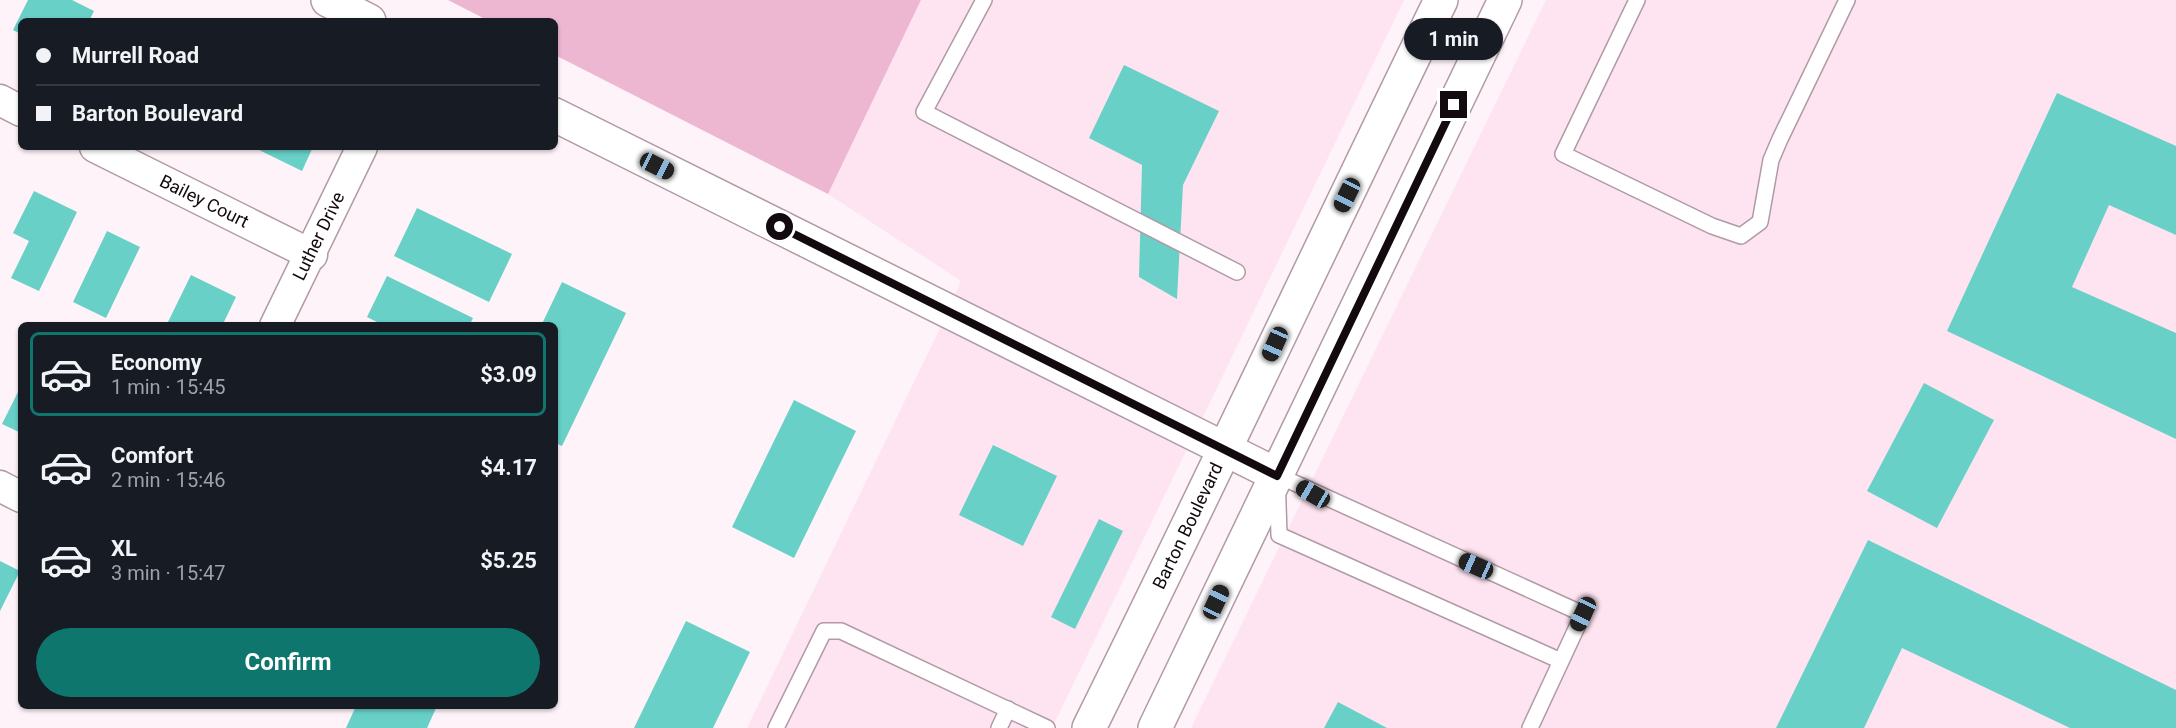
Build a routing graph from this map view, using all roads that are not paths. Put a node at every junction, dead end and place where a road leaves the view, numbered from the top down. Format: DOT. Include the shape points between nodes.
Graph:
graph roads {
  1 [pos="328,0"];
  2 [pos="984,0"];
  3 [pos="1441,0"];
  4 [pos="1492,0"];
  5 [pos="1505,0"];
  6 [pos="1637,0"];
  7 [pos="1847,0"];
  8 [pos="363,18"];
  9 [pos="1464,84"];
  10 [pos="0,100"];
  11 [pos="18,109"];
  12 [pos="558,116"];
  13 [pos="100,150"];
  14 [pos="361,150"];
  15 [pos="312,255"];
  16 [pos="1237,272"];
  17 [pos="278,322"];
  18 [pos="1226,451"];
  19 [pos="1277,476"];
  20 [pos="0,486"];
  21 [pos="18,495"];
  22 [pos="1561,661"];
  23 [pos="1008,709"];
  24 [pos="776,728"];
  25 [pos="999,728"];
  26 [pos="1047,728"];
  27 [pos="1089,728"];
  28 [pos="1155,728"];
  29 [pos="1530,728"];
  1 -- 8 [label="main road"];
  2 -- 16 [label="lane" via="924,112"];
  3 -- 18 [label="main road, Barton Boulevard"];
  4 -- 9 [label="main road"];
  5 -- 9 [label="main road"];
  6 -- 7 [label="lane" via="1563,153 1712,226 1742,236 1760,222 1771,160 1779,139"];
  9 -- 19 [label="main road"];
  10 -- 11 [label="street"];
  12 -- 18 [label="main road"];
  13 -- 15 [label="street, Bailey Court"];
  14 -- 15 [label="street, Luther Drive"];
  15 -- 17 [label="street, Luther Drive"];
  18 -- 19 [label="main road"];
  18 -- 27 [label="main road, Barton Boulevard"];
  19 -- 22 [label="lane" via="1279,535"];
  19 -- 22 [label="lane" via="1583,614"];
  19 -- 28 [label="main road"];
  20 -- 21 [label="street"];
  22 -- 29 [label="lane"];
  23 -- 24 [label="lane" via="841,631 824,631"];
  23 -- 25 [label="lane"];
  23 -- 26 [label="lane"];
}
